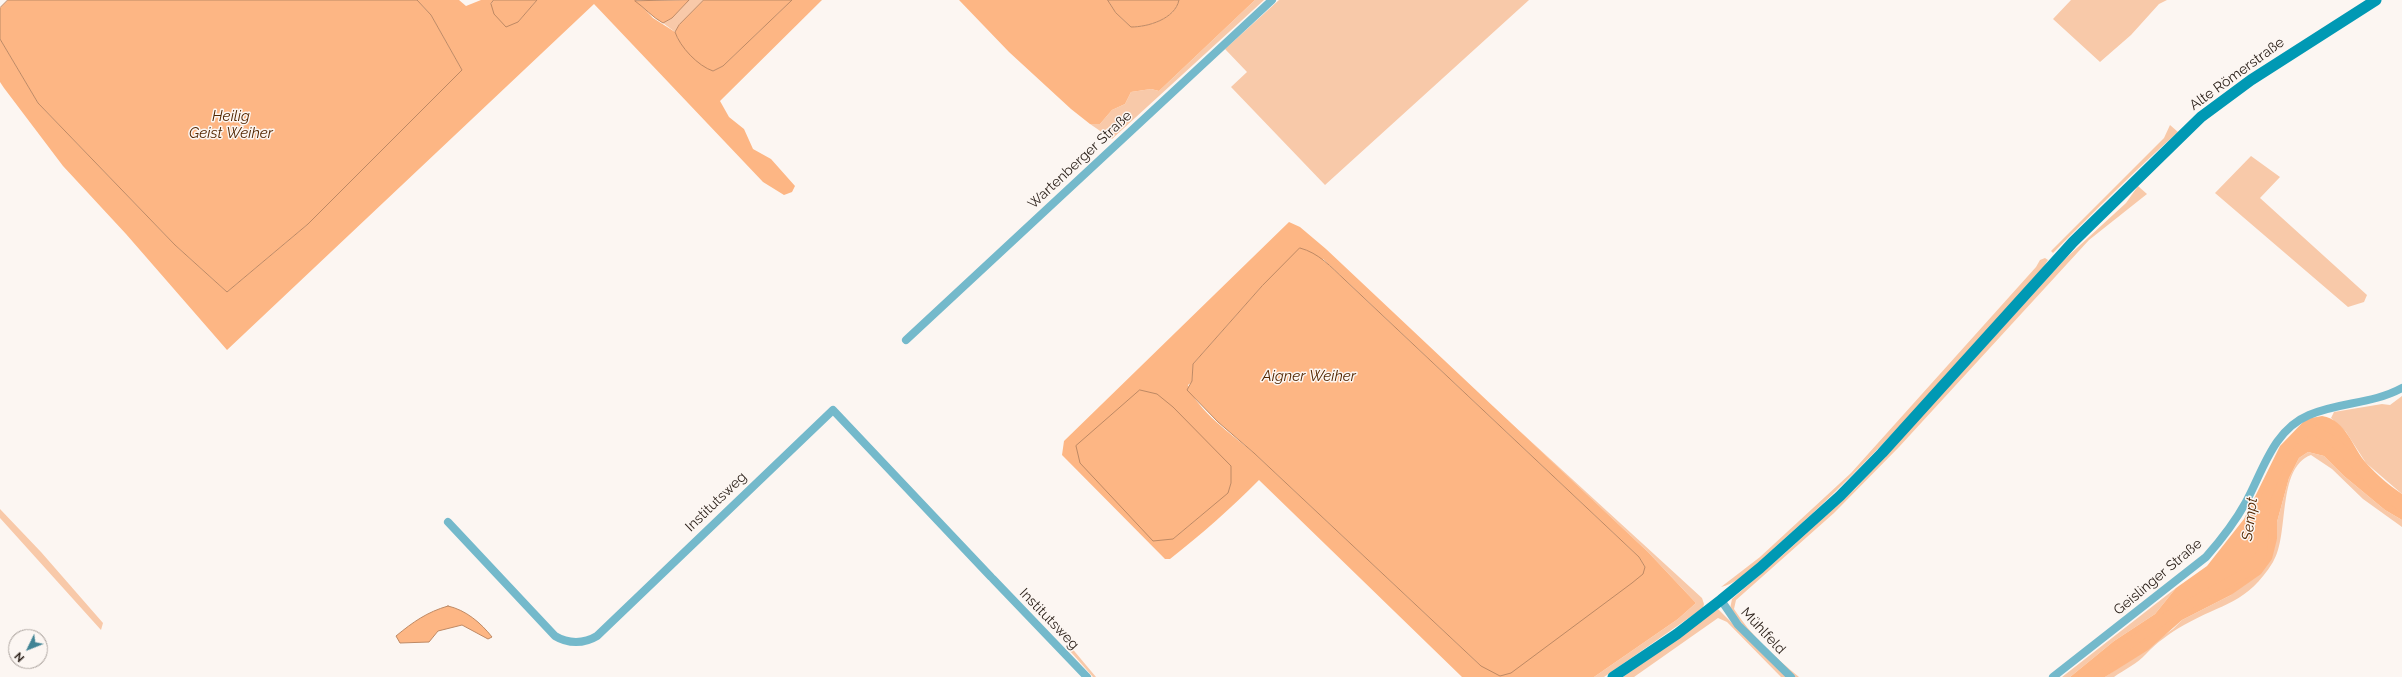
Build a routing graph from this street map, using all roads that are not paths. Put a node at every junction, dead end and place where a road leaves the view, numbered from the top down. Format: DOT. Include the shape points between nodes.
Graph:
graph roads {
  1 [pos="1272,0"];
  2 [pos="2376,0"];
  3 [pos="906,340"];
  4 [pos="2402,388"];
  5 [pos="448,522"];
  6 [pos="1721,600"];
  7 [pos="1087,677"];
  8 [pos="1613,677"];
  9 [pos="1791,677"];
  10 [pos="2053,677"];
  1 -- 3 [label="street, Wartenberger Straße"];
  2 -- 6 [label="main road, Alte Römerstraße" via="2335,24 2201,117 2015,304 1886,449 1840,496"];
  4 -- 10 [label="street, Geislinger Straße" via="2369,401 2308,415 2287,430 2269,454 2245,503 2206,557"];
  5 -- 7 [label="street, Institutsweg" via="555,636 566,641 590,640 833,410"];
  6 -- 8 [label="main road, Alte Römerstraße" via="1677,634"];
  6 -- 9 [label="street, Mühlfeld" via="1738,626"];
}
